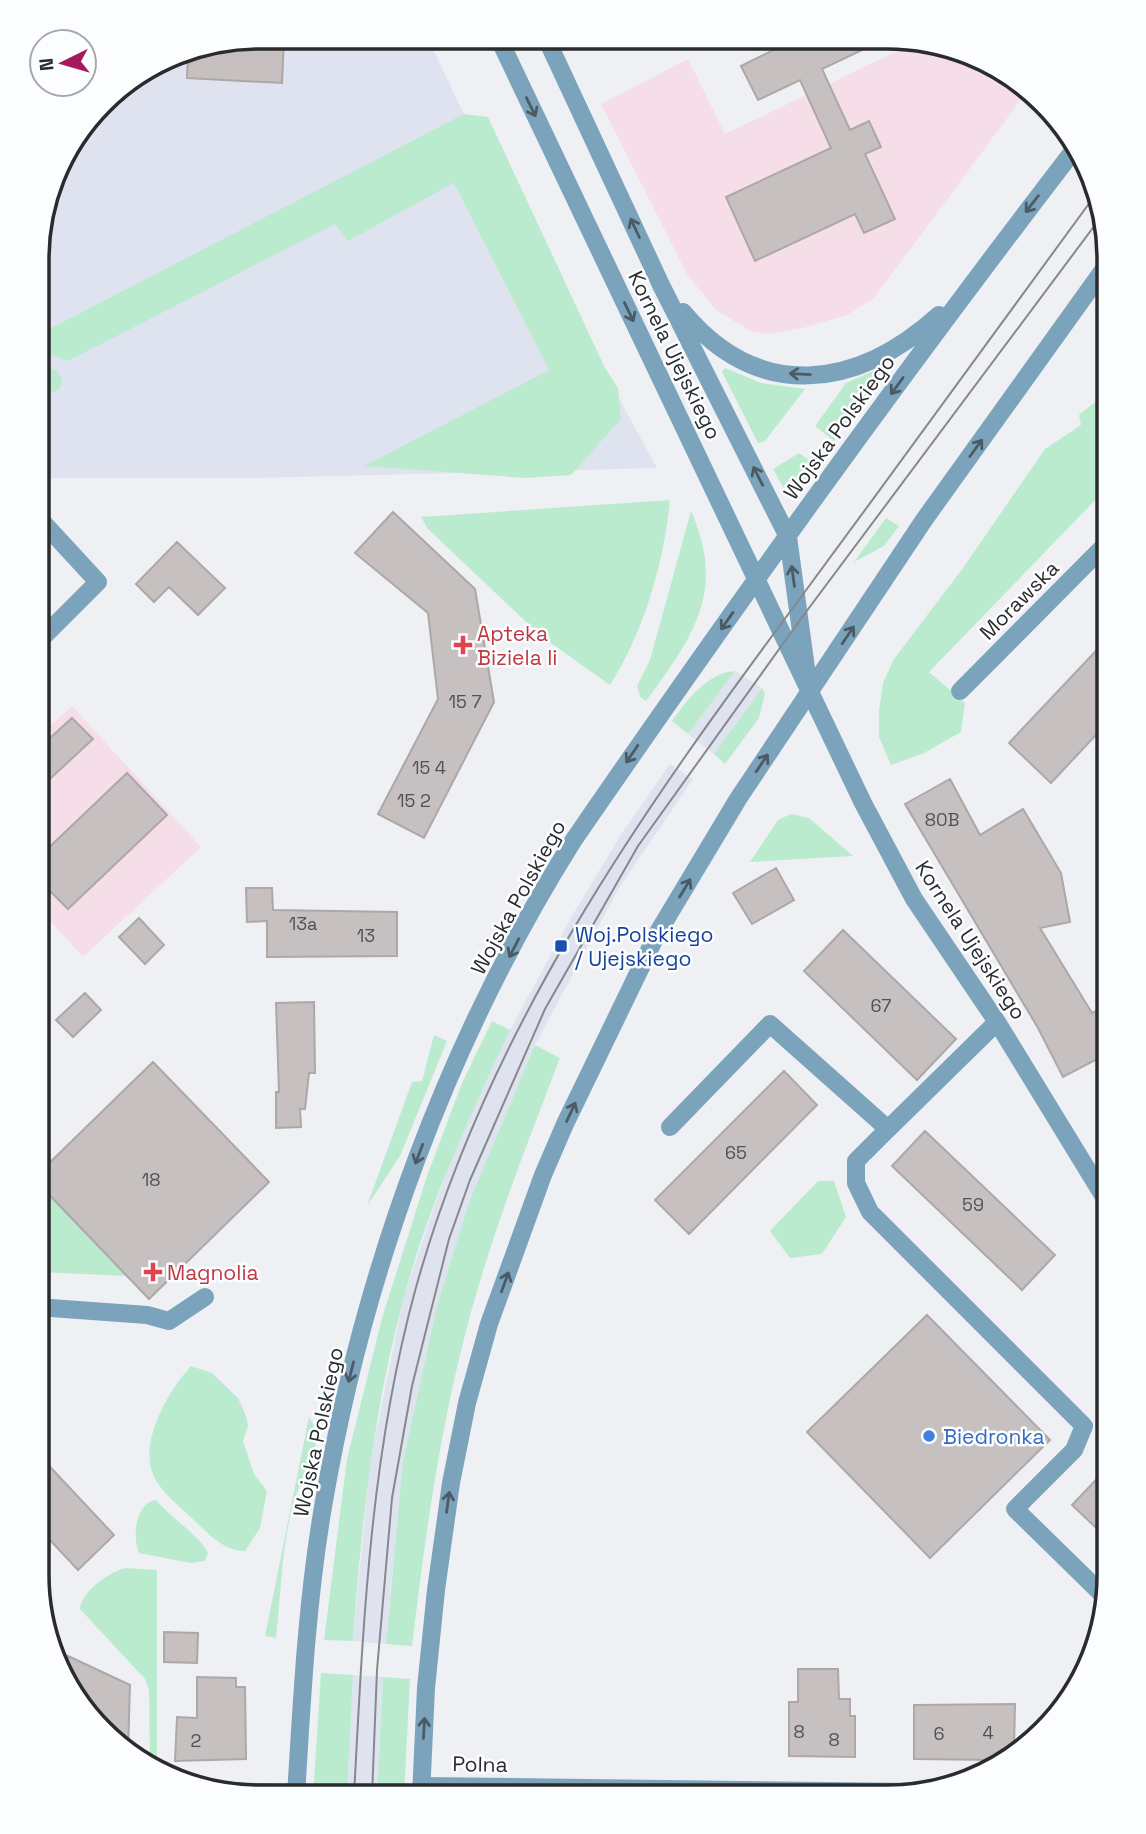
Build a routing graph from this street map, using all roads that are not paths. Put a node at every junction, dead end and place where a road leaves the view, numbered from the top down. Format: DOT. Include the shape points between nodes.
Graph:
graph roads {
  1 [pos="504,49"];
  2 [pos="551,49"];
  3 [pos="1070,155"];
  4 [pos="1097,279"];
  5 [pos="661,285"];
  6 [pos="965,291"];
  7 [pos="49,529"];
  8 [pos="788,537"];
  9 [pos="1097,553"];
  10 [pos="757,578"];
  11 [pos="49,631"];
  12 [pos="960,691"];
  13 [pos="810,692"];
  14 [pos="997,1022"];
  15 [pos="670,1127"];
  16 [pos="888,1129"];
  17 [pos="1097,1185"];
  18 [pos="205,1297"];
  19 [pos="49,1308"];
  20 [pos="1097,1589"];
  21 [pos="297,1785"];
  22 [pos="421,1785"];
  1 -- 10 [label="street, Kornela Ujejskiego, one-way"];
  5 -- 2 [label="street, Kornela Ujejskiego, one-way"];
  3 -- 6 [label="street, Wojska Polskiego, one-way"];
  13 -- 4 [label="street, one-way" via="924,520"];
  6 -- 5 [label="street, one-way" via="914,337 880,358 809,376 766,370 719,348"];
  8 -- 5 [label="street, Kornela Ujejskiego, one-way"];
  6 -- 8 [label="street, Wojska Polskiego, one-way"];
  7 -- 11 [label="street" via="98,582"];
  8 -- 10 [label="street, Wojska Polskiego"];
  13 -- 8 [label="street, Kornela Ujejskiego, one-way"];
  9 -- 12 [label="street, Morawska"];
  10 -- 13 [label="street, Kornela Ujejskiego"];
  10 -- 21 [label="street, Wojska Polskiego, one-way" via="550,877 470,1032 410,1178 354,1362 324,1503 308,1625"];
  13 -- 14 [label="street, Kornela Ujejskiego" via="914,899"];
  22 -- 13 [label="street, one-way" via="427,1673 451,1483 489,1324 543,1175 657,934 738,799"];
  14 -- 16 [label="street"];
  14 -- 17 [label="street, Kornela Ujejskiego"];
  15 -- 16 [label="street" via="770,1024"];
  16 -- 20 [label="street" via="856,1161 856,1183 870,1212 1083,1426 1074,1450 1015,1509"];
  18 -- 19 [label="street" via="169,1321 147,1315"];
}
